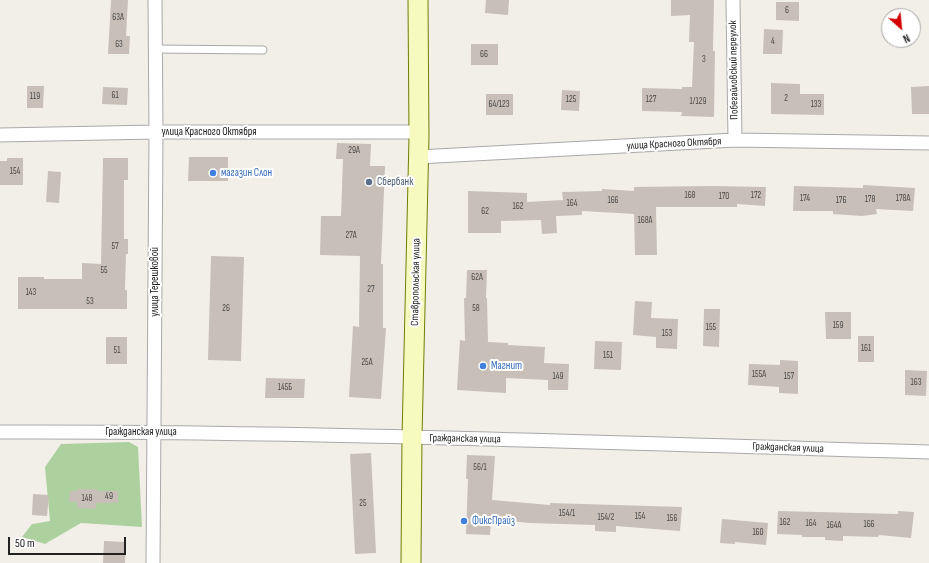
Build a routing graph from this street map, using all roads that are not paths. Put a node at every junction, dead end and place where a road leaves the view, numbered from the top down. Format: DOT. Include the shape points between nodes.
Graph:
graph roads {
  1 [pos="155,0"];
  2 [pos="418,0"];
  3 [pos="733,0"];
  4 [pos="155,50"];
  5 [pos="263,50"];
  6 [pos="156,132"];
  7 [pos="419,132"];
  8 [pos="0,135"];
  9 [pos="735,140"];
  10 [pos="929,143"];
  11 [pos="418,157"];
  12 [pos="0,432"];
  13 [pos="155,432"];
  14 [pos="412,437"];
  15 [pos="929,452"];
  16 [pos="153,563"];
  17 [pos="411,563"];
  1 -- 4 [label="street, улица Терешковой"];
  2 -- 7 [label="street, Ставропольская улица"];
  3 -- 9 [label="street, Побегайловский переулок"];
  4 -- 5 [label="lane"];
  4 -- 6 [label="street, улица Терешковой"];
  6 -- 7 [label="street, улица Красного Октября"];
  6 -- 8 [label="street, улица Красного Октября"];
  6 -- 13 [label="street, улица Терешковой"];
  7 -- 11 [label="street, Ставропольская улица"];
  9 -- 10 [label="street, улица Красного Октября"];
  9 -- 11 [label="street, улица Красного Октября"];
  11 -- 14 [label="street, Ставропольская улица"];
  12 -- 13 [label="street, Гражданская улица"];
  13 -- 14 [label="street, Гражданская улица"];
  13 -- 16 [label="street, улица Терешковой"];
  14 -- 15 [label="street, Гражданская улица"];
  14 -- 17 [label="street, Ставропольская улица"];
}
